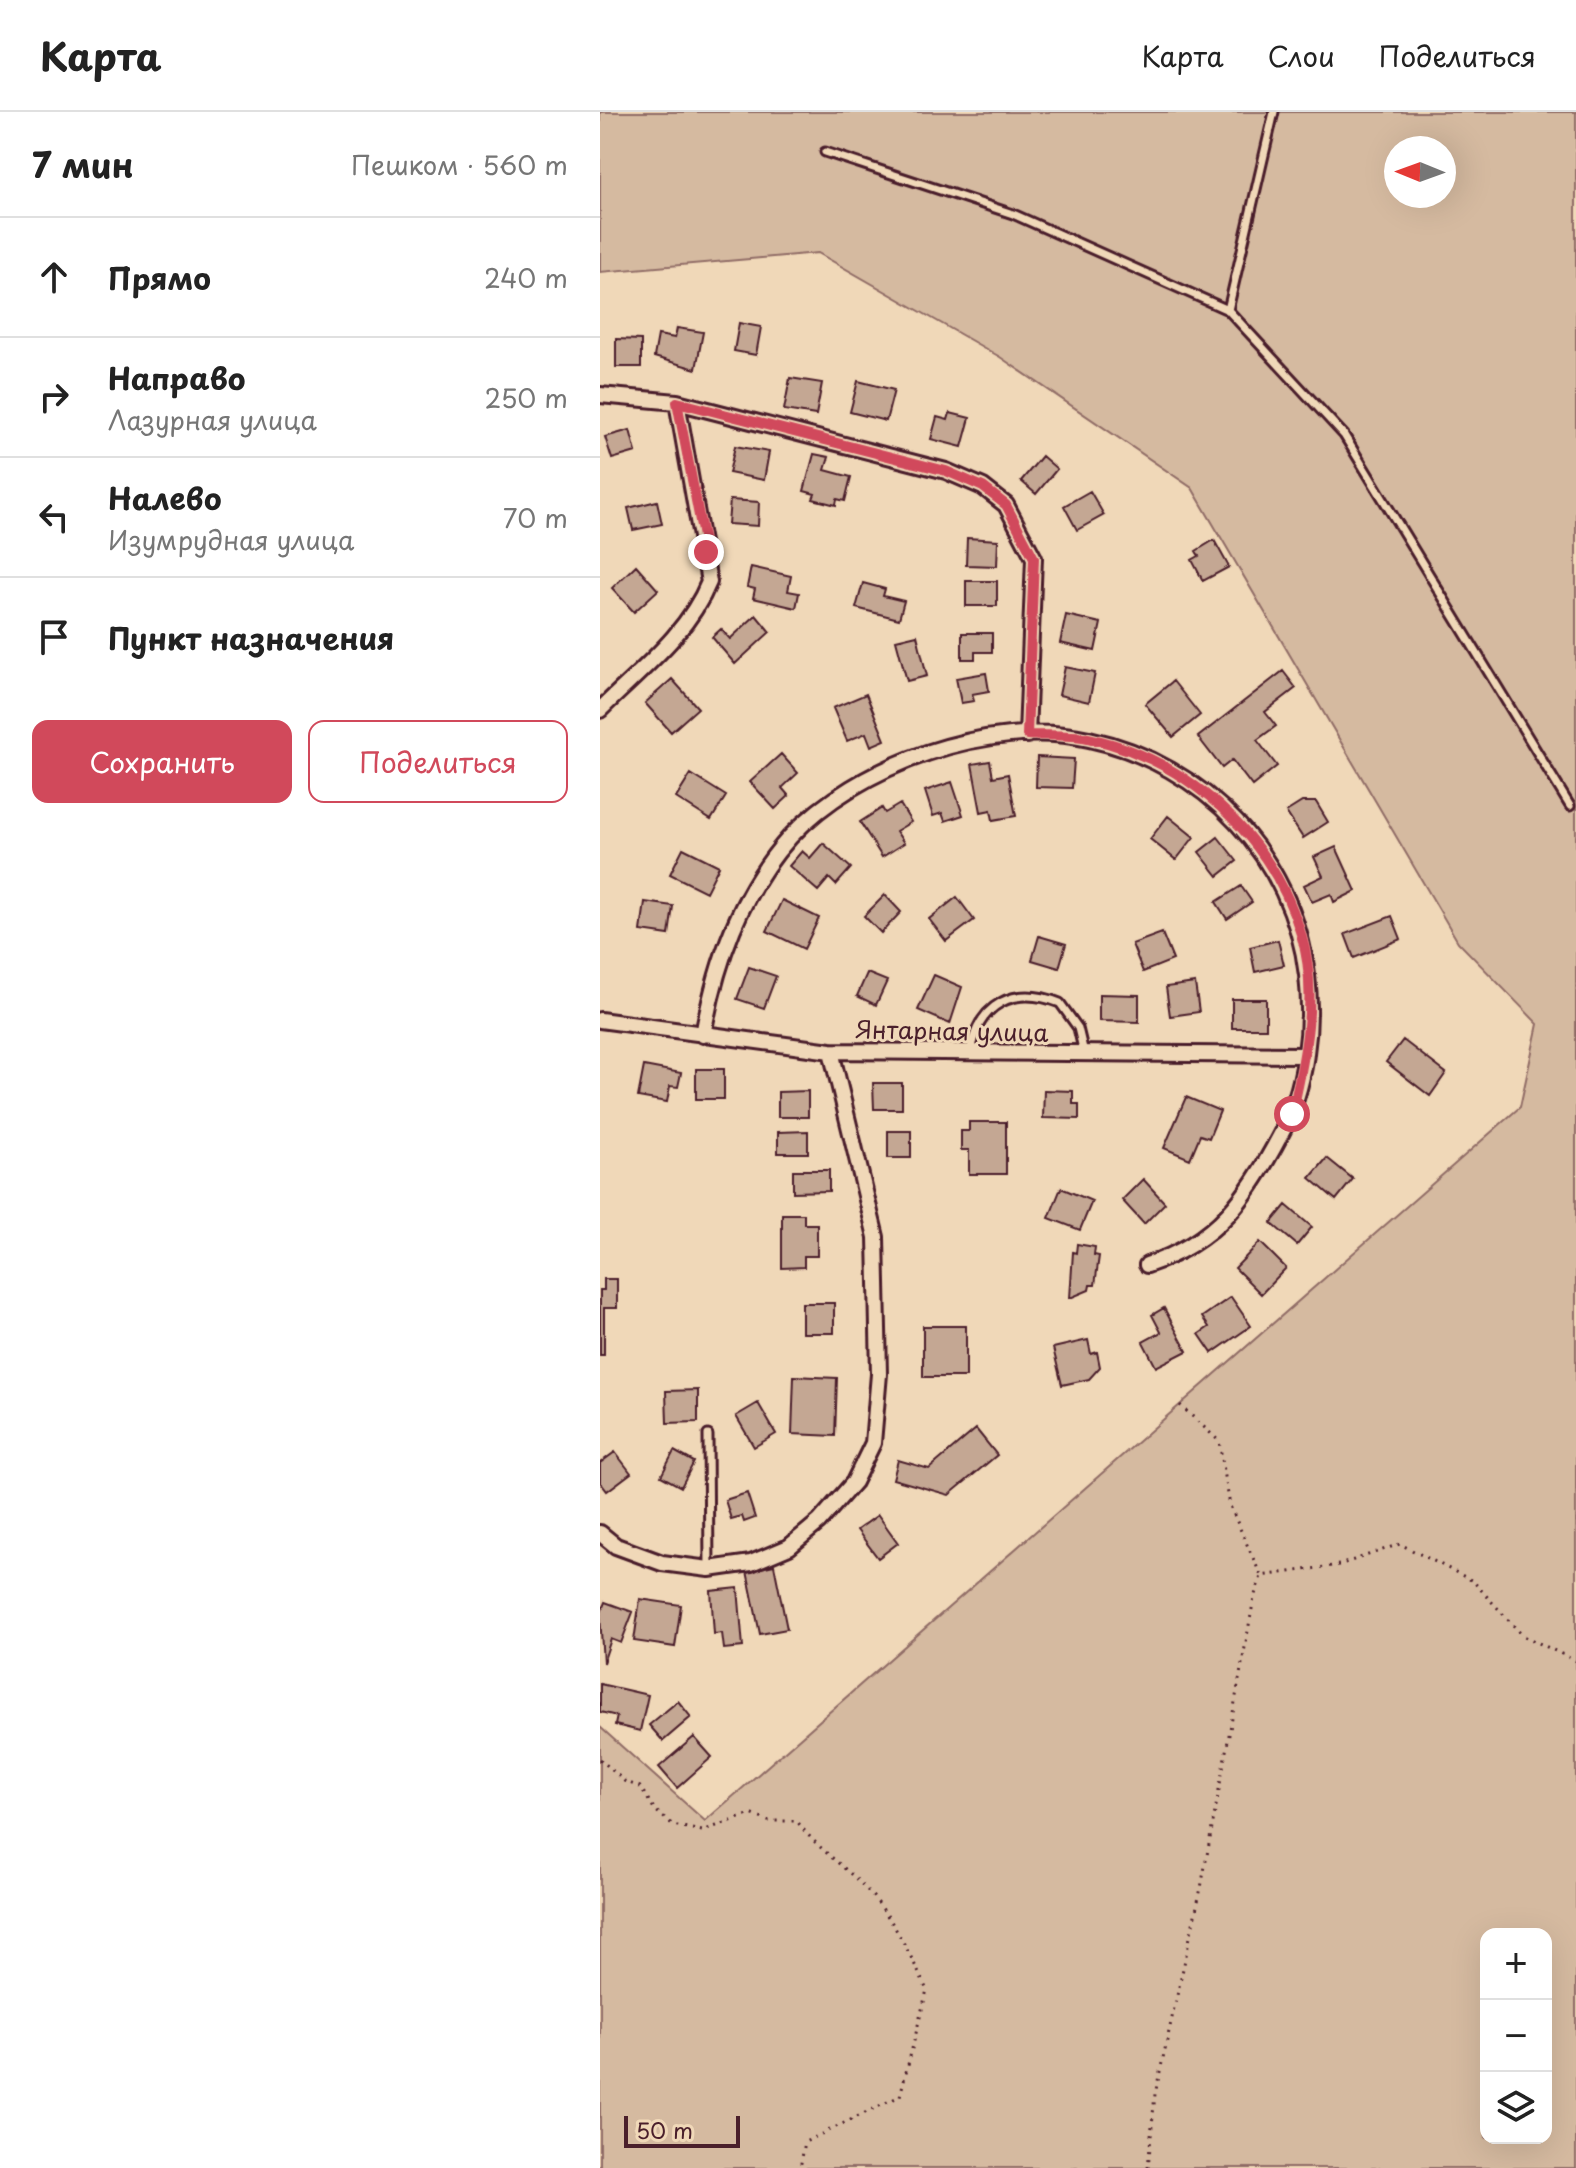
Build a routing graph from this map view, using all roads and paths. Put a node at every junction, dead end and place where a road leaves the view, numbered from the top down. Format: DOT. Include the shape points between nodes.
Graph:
graph roads {
  1 [pos="1274,112"];
  2 [pos="825,152"];
  3 [pos="1228,310"];
  4 [pos="600,395"];
  5 [pos="677,402"];
  6 [pos="600,710"];
  7 [pos="1027,735"];
  8 [pos="1570,806"];
  9 [pos="600,1020"];
  10 [pos="703,1035"];
  11 [pos="831,1051"];
  12 [pos="970,1052"];
  13 [pos="1084,1053"];
  14 [pos="1305,1055"];
  15 [pos="1147,1265"];
  16 [pos="1180,1405"];
  17 [pos="708,1435"];
  18 [pos="600,1533"];
  19 [pos="709,1569"];
  20 [pos="1261,1576"];
  21 [pos="1576,1661"];
  22 [pos="600,1759"];
  23 [pos="800,2168"];
  24 [pos="1148,2168"];
  1 -- 3 [label="lane"];
  2 -- 3 [label="lane" via="1013,214"];
  3 -- 8 [label="lane" via="1344,435"];
  4 -- 5 [label="street"];
  5 -- 6 [label="street" via="709,582 683,627"];
  5 -- 7 [label="street" via="946,471 983,487 1006,505 1034,558"];
  7 -- 10 [label="street" via="961,743 896,763 841,793 791,836 754,883 726,943"];
  7 -- 14 [label="street" via="1086,738 1142,755 1191,783 1243,826 1280,885 1302,935 1309,997"];
  9 -- 10 [label="street, Янтарная улица"];
  10 -- 11 [label="street, Янтарная улица"];
  11 -- 12 [label="street, Янтарная улица"];
  11 -- 19 [label="street" via="876,1237 879,1374 873,1443 854,1482 789,1547 751,1563"];
  12 -- 13 [label="street, Янтарная улица"];
  12 -- 13 [label="lane" via="984,1015 998,1003 1030,996 1060,1003 1078,1028"];
  13 -- 14 [label="street, Янтарная улица"];
  14 -- 15 [label="street" via="1292,1114 1260,1174 1226,1220 1177,1255"];
  16 -- 20 [label="path" via="1219,1441 1230,1506"];
  17 -- 19 [label="lane"];
  18 -- 19 [label="street" via="616,1546 662,1563"];
  20 -- 21 [label="path" via="1339,1565 1400,1544 1473,1581 1522,1635"];
  20 -- 24 [label="path" via="1155,2094"];
  22 -- 23 [label="path" via="624,1781 640,1787 673,1825 702,1831 751,1814 768,1821 797,1821 813,1843 867,1889 893,1923 927,1990 900,2096 805,2142"];
}
